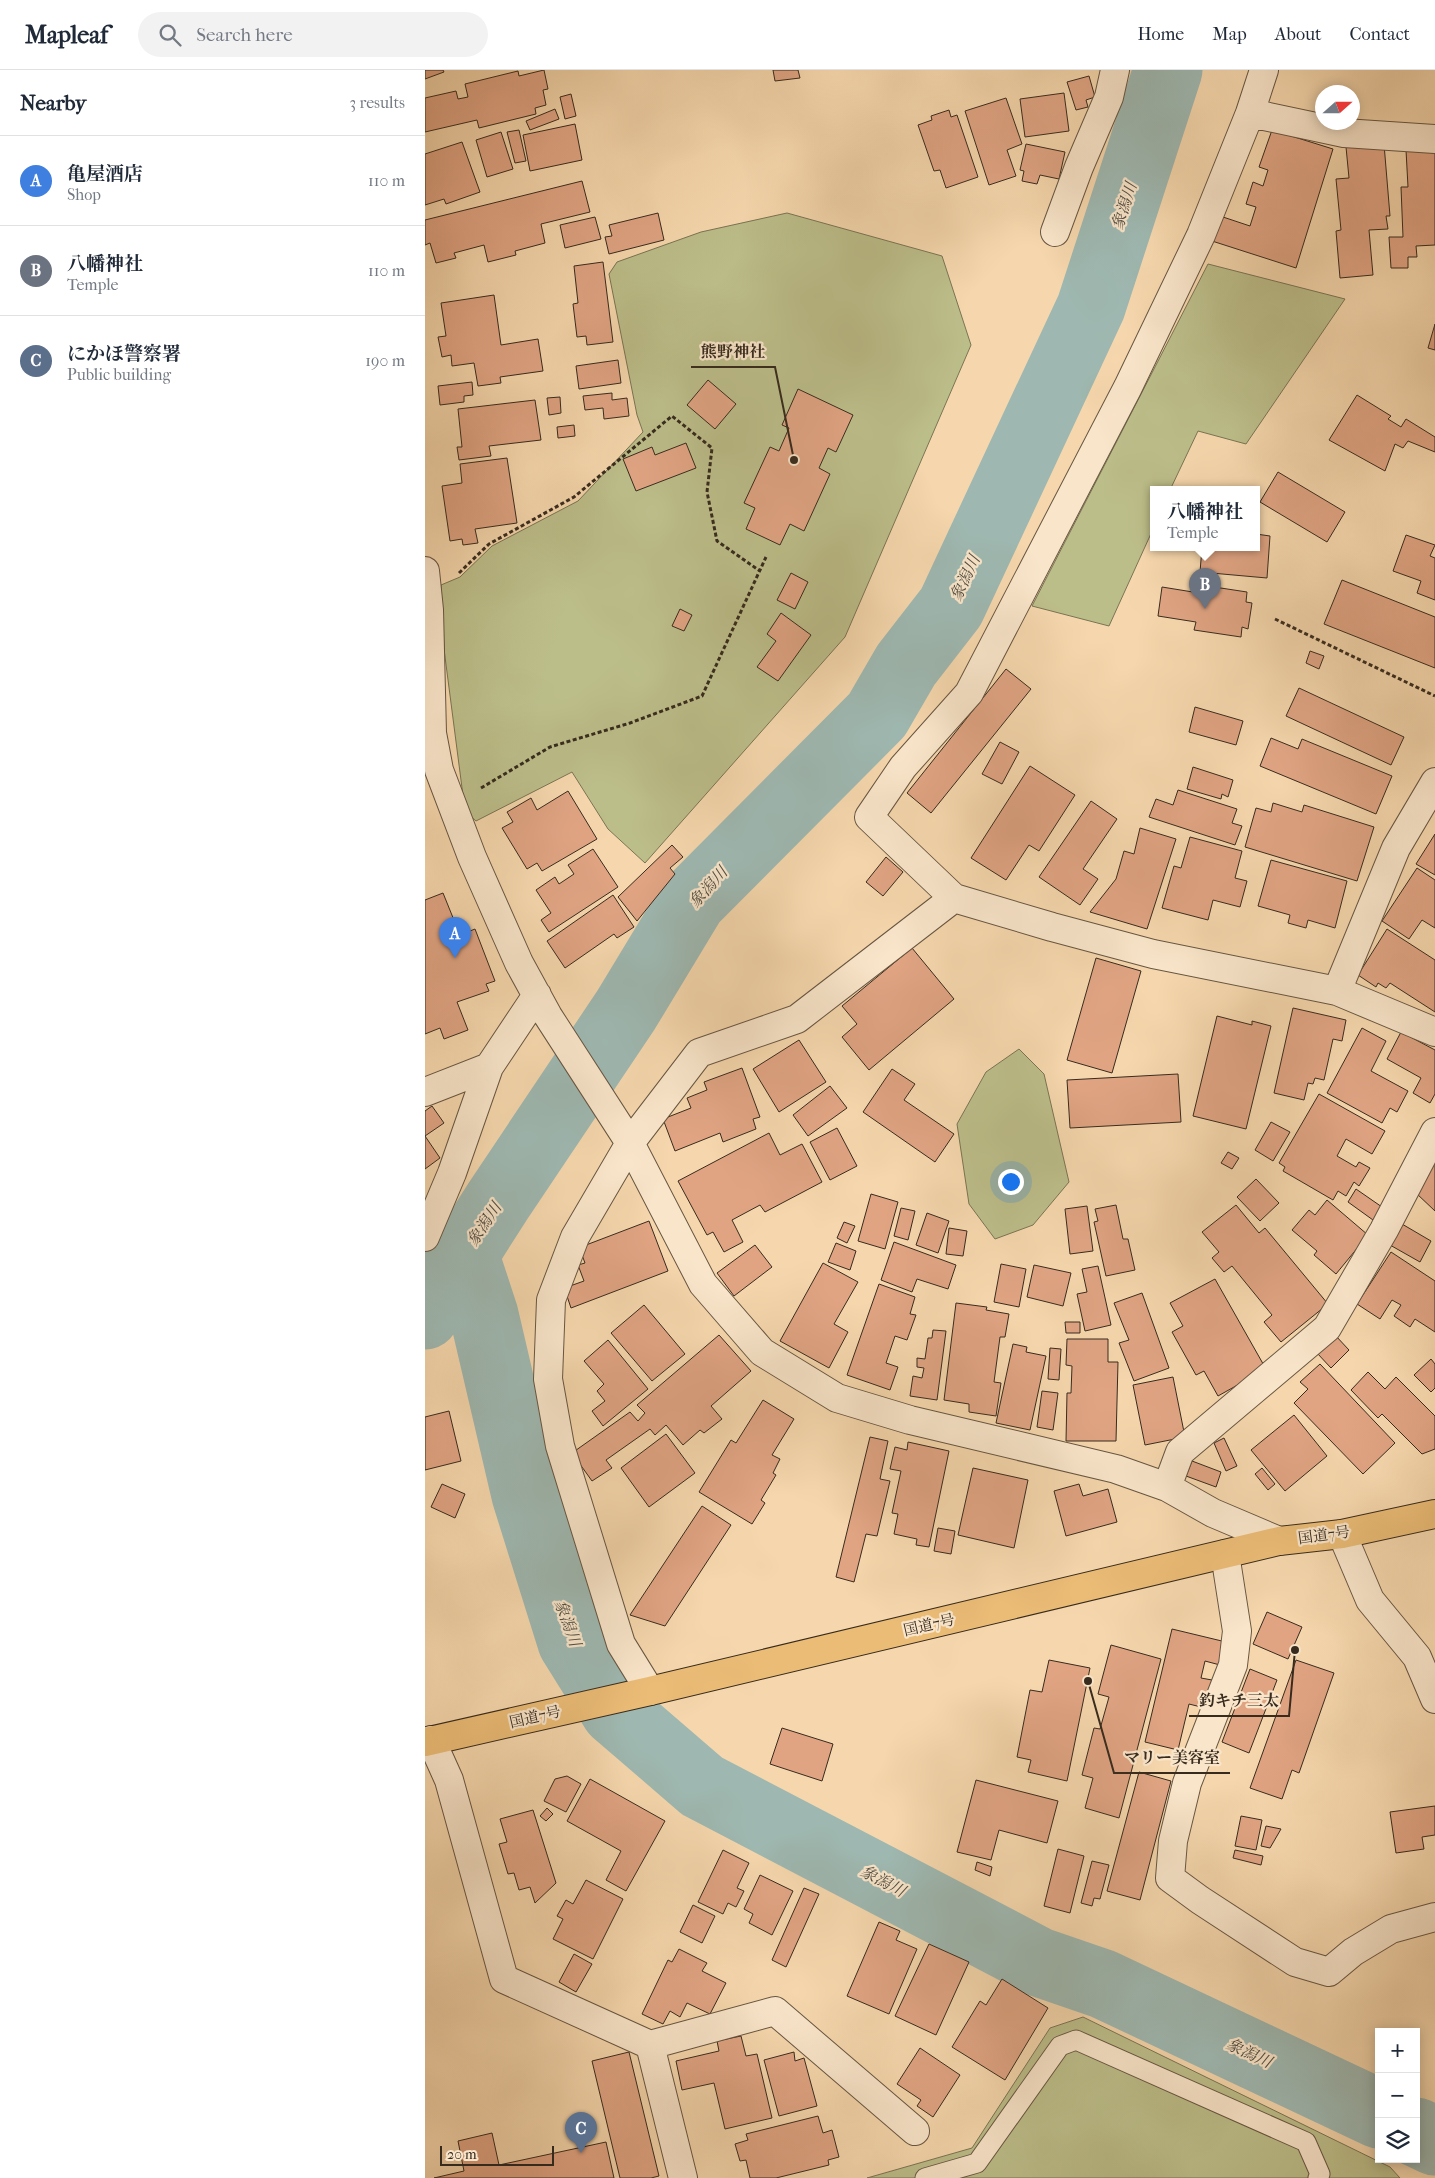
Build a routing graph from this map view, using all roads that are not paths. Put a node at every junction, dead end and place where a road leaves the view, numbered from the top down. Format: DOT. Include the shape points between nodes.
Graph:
graph roads {
  1 [pos="1115,70"];
  2 [pos="1264,70"];
  3 [pos="1250,112"];
  4 [pos="1435,139"];
  5 [pos="1055,232"];
  6 [pos="426,578"];
  7 [pos="1435,782"];
  8 [pos="954,898"];
  9 [pos="1337,991"];
  10 [pos="542,1006"];
  11 [pos="1435,1032"];
  12 [pos="489,1067"];
  13 [pos="425,1092"];
  14 [pos="1435,1132"];
  15 [pos="630,1143"];
  16 [pos="425,1237"];
  17 [pos="1167,1486"];
  18 [pos="1435,1514"];
  19 [pos="1342,1534"];
  20 [pos="1279,1541"];
  21 [pos="1225,1554"];
  22 [pos="1426,1660"];
  23 [pos="646,1692"];
  24 [pos="1435,1699"];
  25 [pos="428,1741"];
  26 [pos="1435,1917"];
  27 [pos="650,2045"];
  28 [pos="915,2131"];
  29 [pos="981,2170"];
  30 [pos="683,2178"];
  31 [pos="925,2178"];
  32 [pos="1318,2178"];
  1 -- 5 [label="street" via="1109,98"];
  2 -- 3 [label="street"];
  3 -- 4 [label="street" via="1344,133"];
  3 -- 8 [label="street" via="1201,235 1128,386 969,693 903,767 869,817"];
  6 -- 10 [label="street" via="432,733 439,770 472,858"];
  7 -- 9 [label="street" via="1396,848"];
  8 -- 9 [label="street" via="1153,954"];
  8 -- 15 [label="street" via="797,1019 699,1053"];
  9 -- 11 [label="street"];
  10 -- 12 [label="street"];
  10 -- 15 [label="street"];
  12 -- 13 [label="street"];
  12 -- 16 [label="street"];
  14 -- 17 [label="street" via="1385,1230 1327,1328 1180,1452"];
  15 -- 17 [label="street" via="703,1284 762,1352 837,1398 910,1420 1116,1469"];
  15 -- 23 [label="street" via="575,1236 551,1300 548,1379 560,1446 621,1644"];
  17 -- 20 [label="street" via="1213,1513"];
  18 -- 19 [label="highway, 国道7号"];
  19 -- 20 [label="highway, 国道7号"];
  19 -- 22 [label="street" via="1370,1600"];
  20 -- 21 [label="highway, 国道7号"];
  21 -- 23 [label="highway, 国道7号"];
  21 -- 26 [label="street" via="1237,1631 1233,1665 1187,1783 1173,1841 1170,1878 1295,1962 1329,1972 1353,1952 1391,1929"];
  22 -- 24 [label="street"];
  23 -- 25 [label="highway, 国道7号"];
  25 -- 27 [label="street" via="449,1780 505,1979"];
  27 -- 28 [label="street" via="775,2012"];
  27 -- 30 [label="street"];
  29 -- 31 [label="lane"];
  29 -- 32 [label="lane" via="1060,2046 1076,2040 1305,2142 1320,2174"];
}
